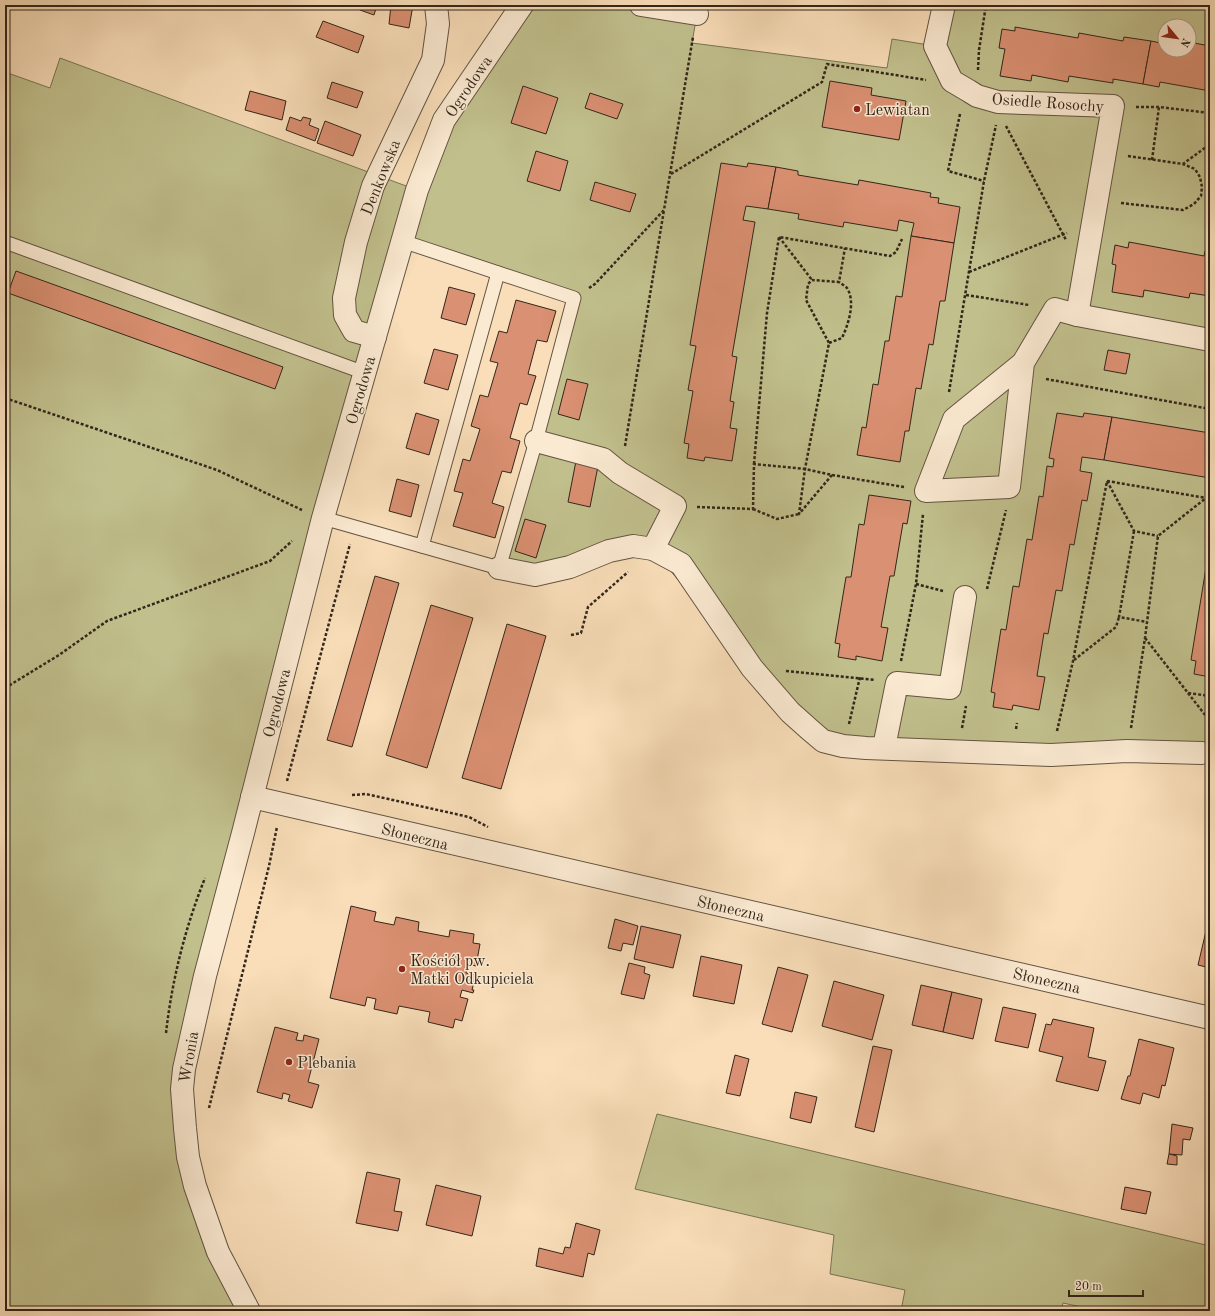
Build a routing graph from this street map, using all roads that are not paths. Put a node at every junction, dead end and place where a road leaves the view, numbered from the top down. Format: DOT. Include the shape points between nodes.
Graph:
graph roads {
  1 [pos="436,5"];
  2 [pos="522,5"];
  3 [pos="641,5"];
  4 [pos="944,5"];
  5 [pos="697,14"];
  6 [pos="402,241"];
  7 [pos="5,242"];
  8 [pos="498,273"];
  9 [pos="1077,315"];
  10 [pos="375,337"];
  11 [pos="1210,340"];
  12 [pos="1022,368"];
  13 [pos="365,372"];
  14 [pos="536,441"];
  15 [pos="323,518"];
  16 [pos="422,546"];
  17 [pos="654,550"];
  18 [pos="499,568"];
  19 [pos="965,597"];
  20 [pos="884,747"];
  21 [pos="1202,753"];
  22 [pos="252,797"];
  23 [pos="1210,1018"];
  24 [pos="249,1311"];
  1 -- 10 [label="street, Denkowska" via="438,24 433,60 373,186 356,242 344,298 344,315 354,331"];
  2 -- 6 [label="street, Ogrodowa" via="444,120 417,190"];
  3 -- 5 [label="street"];
  4 -- 9 [label="street, Osiedle Rosochy" via="935,46 952,81 977,96 998,102 1113,106"];
  6 -- 8 [label="lane"];
  6 -- 10 [label="street, Ogrodowa"];
  7 -- 13 [label="lane"];
  8 -- 14 [label="lane" via="574,298"];
  8 -- 16 [label="lane"];
  9 -- 11 [label="street"];
  9 -- 12 [label="street" via="1055,309"];
  10 -- 13 [label="street, Ogrodowa"];
  12 -- 12 [label="street" via="1009,487 926,491 954,419"];
  13 -- 15 [label="street, Ogrodowa"];
  14 -- 17 [label="street" via="603,459 620,474 675,506"];
  14 -- 18 [label="lane"];
  15 -- 16 [label="lane"];
  15 -- 22 [label="street, Ogrodowa"];
  16 -- 18 [label="lane"];
  17 -- 18 [label="street" via="627,547 609,551 570,567 534,575"];
  17 -- 20 [label="street" via="681,564 752,668 790,712 809,729 823,740 843,746"];
  19 -- 20 [label="street" via="950,688 897,683"];
  20 -- 21 [label="street" via="1051,754 1127,751"];
  22 -- 23 [label="street, Słoneczna" via="503,857"];
  22 -- 24 [label="street, Wronia" via="205,976 184,1069 182,1090 188,1157 195,1186 218,1252"];
}
